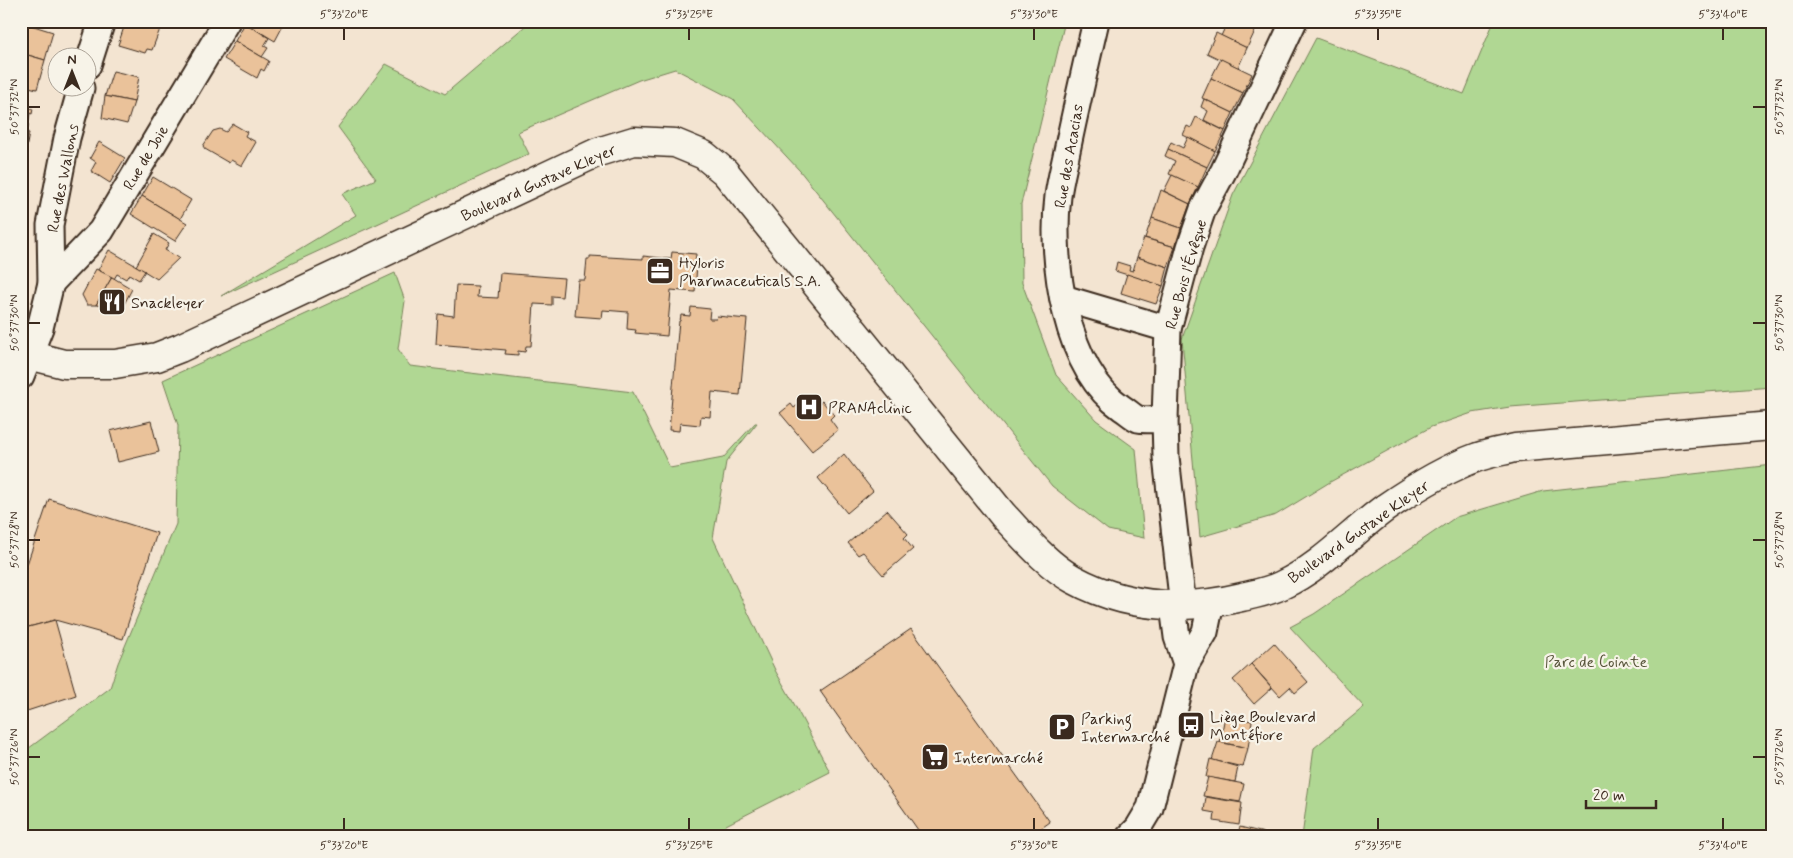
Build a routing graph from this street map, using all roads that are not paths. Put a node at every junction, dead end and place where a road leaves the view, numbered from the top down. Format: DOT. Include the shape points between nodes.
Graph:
graph roads {
  1 [pos="102,21"];
  2 [pos="227,21"];
  3 [pos="1096,21"];
  4 [pos="1294,21"];
  5 [pos="93,48"];
  6 [pos="78,98"];
  7 [pos="51,283"];
  8 [pos="1063,298"];
  9 [pos="1168,329"];
  10 [pos="23,361"];
  11 [pos="1165,419"];
  12 [pos="1772,426"];
  13 [pos="1211,603"];
  14 [pos="1178,606"];
  15 [pos="1186,664"];
  16 [pos="1138,834"];
  1 -- 5 [label="street"];
  2 -- 7 [label="street, Rue de Joie" via="101,230"];
  3 -- 8 [label="street, Rue des Acacias" via="1058,196 1057,235"];
  4 -- 9 [label="street, Rue Bois l'Évêque" via="1204,209"];
  6 -- 7 [label="street, Rue des Wallons" via="50,225"];
  7 -- 10 [label="street, Rue des Wallons" via="40,328"];
  8 -- 9 [label="street"];
  8 -- 11 [label="street, Rue des Acacias" via="1073,340 1091,376 1109,400 1138,419"];
  9 -- 11 [label="street, Rue Bois l'Évêque"];
  10 -- 14 [label="street, Boulevard Gustave Kleyer" via="115,364 157,356 598,152 634,141 675,143 704,155 725,172 956,457 1023,536 1051,563 1072,579 1112,596"];
  11 -- 14 [label="street, Rue Bois l'Évêque"];
  12 -- 13 [label="street, Boulevard Gustave Kleyer" via="1515,448 1479,457 1439,474 1385,508 1314,566 1282,585"];
  13 -- 14 [label="street, Boulevard Gustave Kleyer"];
  13 -- 15 [label="street" via="1205,632"];
  14 -- 15 [label="street, Rue Bois l'Évêque" via="1177,638"];
  15 -- 16 [label="street" via="1150,808"];
}
